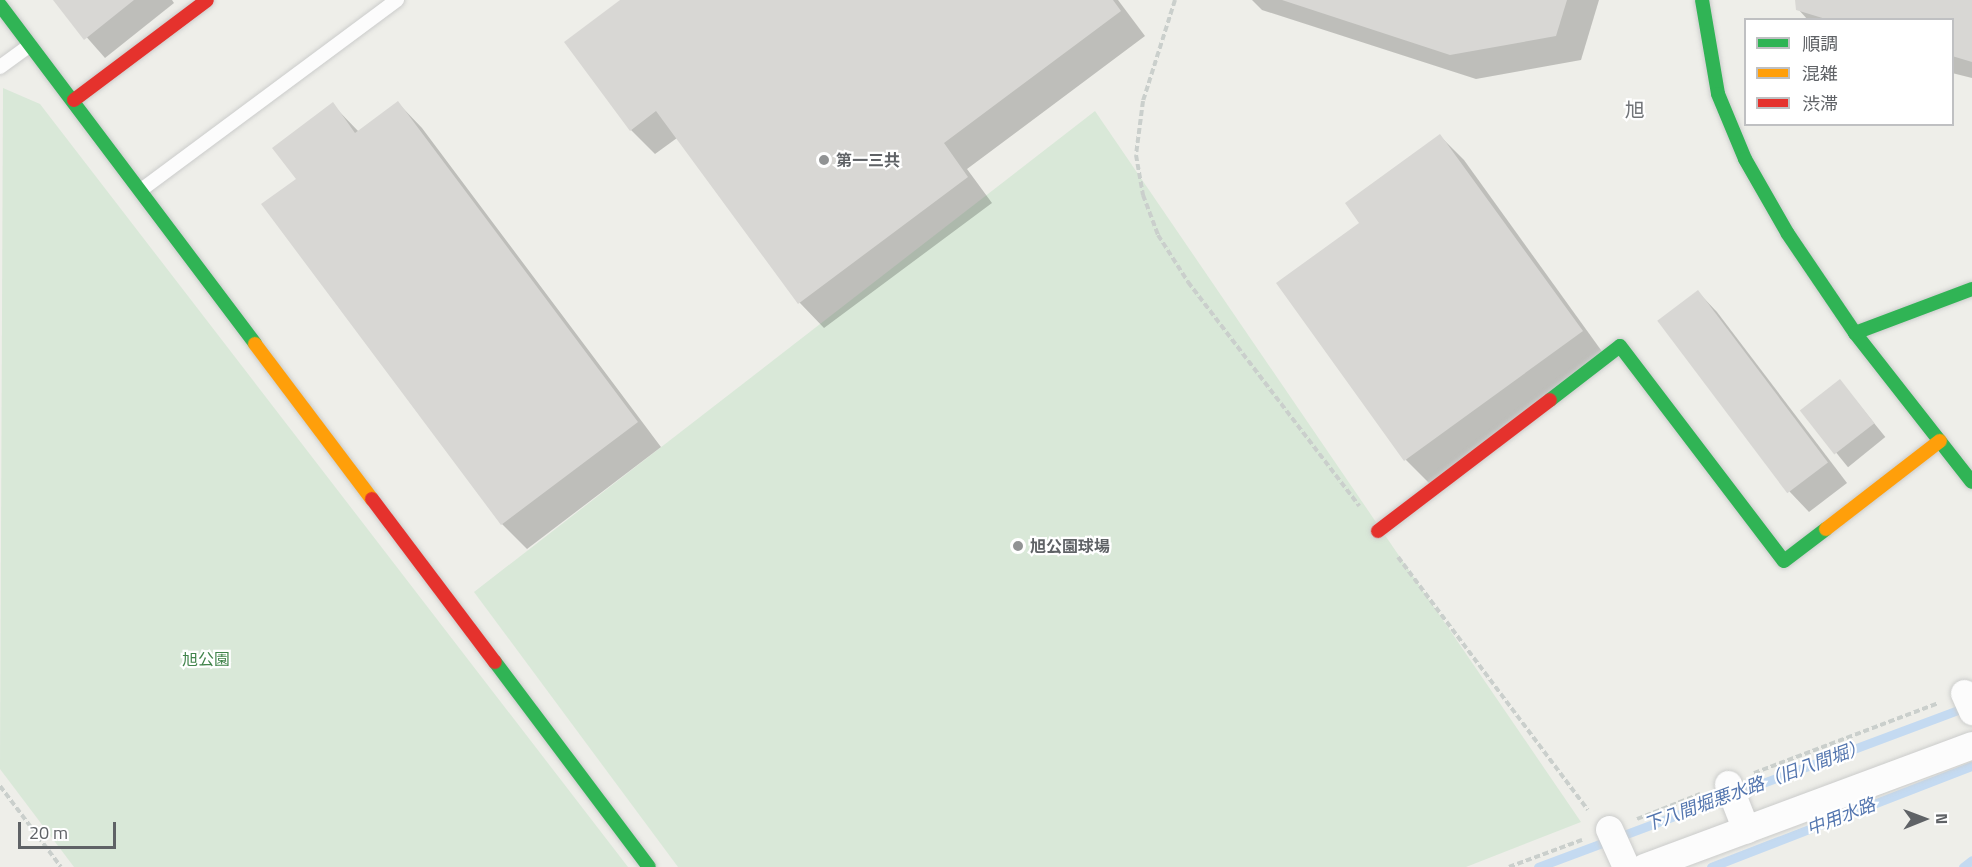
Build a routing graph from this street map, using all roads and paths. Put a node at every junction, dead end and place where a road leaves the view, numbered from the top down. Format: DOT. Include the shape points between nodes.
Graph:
graph roads {
  1 [pos="207,0"];
  2 [pos="397,0"];
  3 [pos="1175,0"];
  4 [pos="1702,0"];
  5 [pos="0,5"];
  6 [pos="30,45"];
  7 [pos="0,68"];
  8 [pos="74,100"];
  9 [pos="141,190"];
  10 [pos="1972,289"];
  11 [pos="1855,333"];
  12 [pos="1940,441"];
  13 [pos="1972,482"];
  14 [pos="1378,531"];
  15 [pos="1972,745"];
  16 [pos="1728,784"];
  17 [pos="0,786"];
  18 [pos="1601,822"];
  19 [pos="1746,830"];
  20 [pos="61,867"];
  21 [pos="649,867"];
  22 [pos="1626,867"];
  23 [pos="1644,867"];
  1 -- 8 [label="street"];
  2 -- 9 [label="lane"];
  3 -- 14 [label="path" via="1143,101 1136,155 1143,195 1158,235 1188,282"];
  4 -- 11 [label="street" via="1718,94 1745,159 1788,234"];
  5 -- 6 [label="street"];
  6 -- 7 [label="lane"];
  6 -- 8 [label="street"];
  8 -- 9 [label="street"];
  9 -- 21 [label="street"];
  10 -- 11 [label="street"];
  11 -- 12 [label="street"];
  12 -- 13 [label="street"];
  12 -- 14 [label="street" via="1784,561 1620,346"];
  14 -- 18 [label="path"];
  15 -- 19 [label="street"];
  16 -- 19 [label="street"];
  17 -- 20 [label="path"];
  18 -- 22 [label="street"];
  19 -- 23 [label="street"];
}
